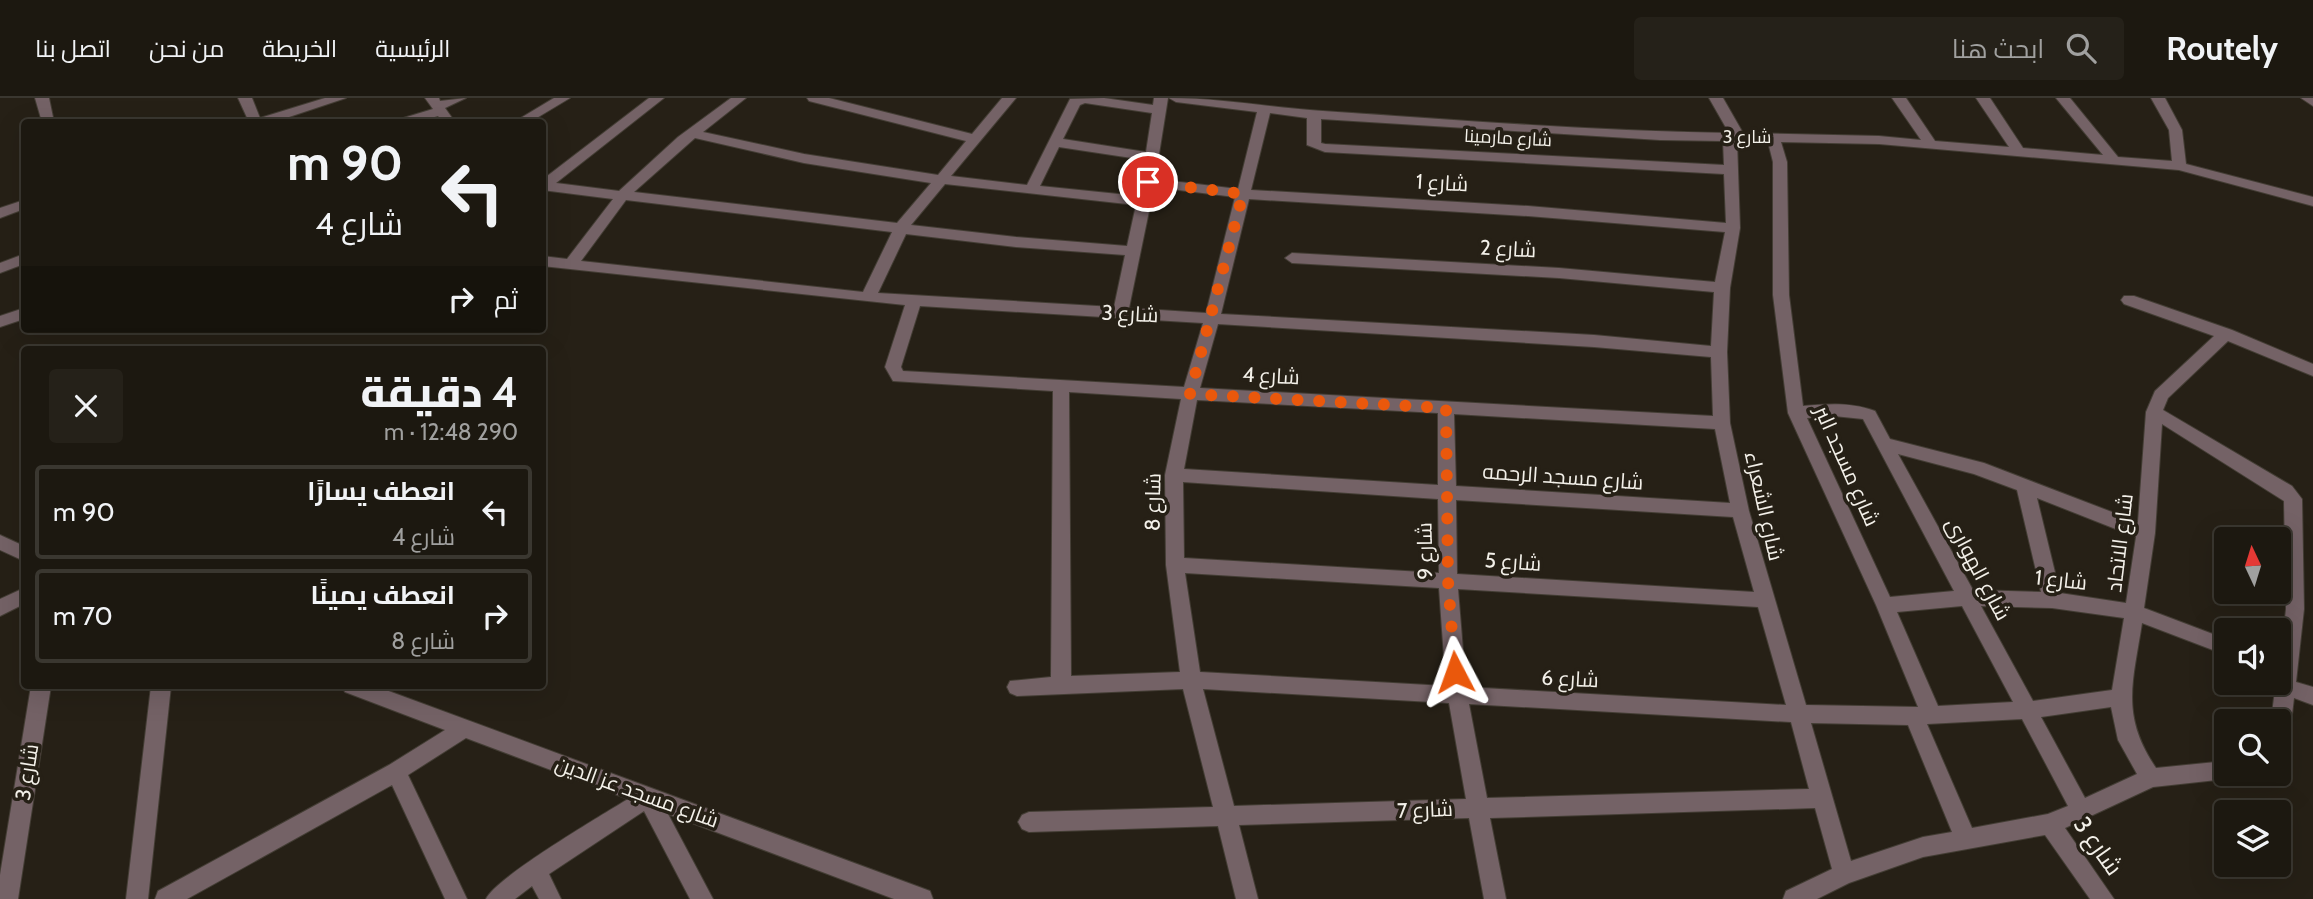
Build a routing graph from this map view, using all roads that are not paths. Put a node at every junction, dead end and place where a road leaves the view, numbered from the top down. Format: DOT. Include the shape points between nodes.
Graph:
graph roads {
  1 [pos="42,98"];
  2 [pos="245,98"];
  3 [pos="339,98"];
  4 [pos="459,98"];
  5 [pos="563,98"];
  6 [pos="657,98"];
  7 [pos="739,98"];
  8 [pos="814,98"];
  9 [pos="1009,98"];
  10 [pos="1176,98"];
  11 [pos="1320,98"];
  12 [pos="1716,98"];
  13 [pos="1899,98"];
  14 [pos="1983,98"];
  15 [pos="2063,98"];
  16 [pos="2158,98"];
  17 [pos="2308,98"];
  18 [pos="1237,102"];
  19 [pos="2313,102"];
  20 [pos="1160,104"];
  21 [pos="1265,108"];
  22 [pos="440,109"];
  23 [pos="1317,115"];
  24 [pos="47,119"];
  25 [pos="254,119"];
  26 [pos="272,119"];
  27 [pos="413,119"];
  28 [pos="526,119"];
  29 [pos="692,133"];
  30 [pos="1734,137"];
  31 [pos="1773,137"];
  32 [pos="974,139"];
  33 [pos="1054,142"];
  34 [pos="1931,145"];
  35 [pos="2019,152"];
  36 [pos="1152,157"];
  37 [pos="2114,160"];
  38 [pos="2179,166"];
  39 [pos="1731,170"];
  40 [pos="941,180"];
  41 [pos="1148,182"];
  42 [pos="546,184"];
  43 [pos="546,186"];
  44 [pos="1031,190"];
  45 [pos="1243,194"];
  46 [pos="623,195"];
  47 [pos="1144,201"];
  48 [pos="2313,202"];
  49 [pos="21,205"];
  50 [pos="0,214"];
  51 [pos="902,227"];
  52 [pos="1733,228"];
  53 [pos="1133,251"];
  54 [pos="1292,258"];
  55 [pos="21,260"];
  56 [pos="546,261"];
  57 [pos="571,264"];
  58 [pos="0,268"];
  59 [pos="1722,288"];
  60 [pos="868,298"];
  61 [pos="2129,300"];
  62 [pos="914,302"];
  63 [pos="21,314"];
  64 [pos="1120,314"];
  65 [pos="1212,319"];
  66 [pos="0,322"];
  67 [pos="2226,334"];
  68 [pos="1719,352"];
  69 [pos="2313,370"];
  70 [pos="1061,386"];
  71 [pos="1190,394"];
  72 [pos="1446,408"];
  73 [pos="2154,412"];
  74 [pos="1796,413"];
  75 [pos="1722,424"];
  76 [pos="1886,443"];
  77 [pos="1174,475"];
  78 [pos="2025,486"];
  79 [pos="1447,492"];
  80 [pos="1740,511"];
  81 [pos="2146,533"];
  82 [pos="0,542"];
  83 [pos="21,552"];
  84 [pos="1175,565"];
  85 [pos="1448,581"];
  86 [pos="21,598"];
  87 [pos="1968,598"];
  88 [pos="1764,600"];
  89 [pos="2052,600"];
  90 [pos="1885,605"];
  91 [pos="0,608"];
  92 [pos="2134,612"];
  93 [pos="2291,633"];
  94 [pos="2214,642"];
  95 [pos="1191,680"];
  96 [pos="2291,680"];
  97 [pos="1061,685"];
  98 [pos="1017,687"];
  99 [pos="41,689"];
  100 [pos="161,689"];
  101 [pos="360,689"];
  102 [pos="1457,695"];
  103 [pos="2313,696"];
  104 [pos="2121,697"];
  105 [pos="2028,710"];
  106 [pos="1796,714"];
  107 [pos="1923,716"];
  108 [pos="464,728"];
  109 [pos="2214,771"];
  110 [pos="396,772"];
  111 [pos="2151,778"];
  112 [pos="649,797"];
  113 [pos="1821,798"];
  114 [pos="1478,809"];
  115 [pos="2081,810"];
  116 [pos="1226,816"];
  117 [pos="1030,821"];
  118 [pos="2050,824"];
  119 [pos="1966,839"];
  120 [pos="536,870"];
  121 [pos="1844,874"];
  122 [pos="910,897"];
  123 [pos="7,899"];
  124 [pos="137,899"];
  125 [pos="166,899"];
  126 [pos="456,899"];
  127 [pos="497,899"];
  128 [pos="550,899"];
  129 [pos="702,899"];
  130 [pos="1247,899"];
  131 [pos="1495,899"];
  132 [pos="1794,899"];
  133 [pos="2103,899"];
  1 -- 24 [label="street"];
  2 -- 25 [label="street"];
  3 -- 26 [label="street"];
  4 -- 22 [label="street"];
  5 -- 28 [label="street"];
  6 -- 42 [label="street"];
  7 -- 29 [label="street"];
  8 -- 32 [label="street"];
  9 -- 32 [label="street"];
  10 -- 18 [label="street, شارع 3"];
  11 -- 23 [label="street"];
  12 -- 30 [label="street"];
  13 -- 34 [label="street"];
  14 -- 35 [label="street"];
  15 -- 37 [label="street"];
  16 -- 38 [label="street" via="2175,122"];
  17 -- 19 [label="street"];
  18 -- 21 [label="street, شارع 3"];
  20 -- 33 [label="street" via="1079,99"];
  20 -- 36 [label="street"];
  21 -- 23 [label="street, شارع 3"];
  21 -- 45 [label="street, شارع 8"];
  22 -- 27 [label="street"];
  23 -- 30 [label="street, شارع 3"];
  23 -- 39 [label="street, شارع مارمينا" via="1314,145 1325,148"];
  29 -- 40 [label="street" via="750,149"];
  29 -- 46 [label="street"];
  30 -- 31 [label="street, شارع 3"];
  30 -- 39 [label="street, شارع الشعراء"];
  31 -- 34 [label="street, شارع 3"];
  31 -- 74 [label="street, شارع مسجد البر" via="1780,175 1781,295"];
  32 -- 40 [label="street"];
  33 -- 36 [label="street"];
  33 -- 44 [label="street"];
  34 -- 35 [label="street, شارع 3"];
  35 -- 37 [label="street, شارع 3"];
  36 -- 41 [label="street"];
  37 -- 38 [label="street, شارع 3"];
  38 -- 48 [label="street, شارع 3"];
  39 -- 52 [label="street, شارع الشعراء"];
  40 -- 44 [label="street"];
  40 -- 51 [label="street"];
  41 -- 45 [label="street, شارع 1"];
  41 -- 47 [label="street"];
  43 -- 46 [label="street"];
  44 -- 47 [label="street"];
  45 -- 52 [label="street, شارع 1"];
  45 -- 65 [label="street, شارع 8"];
  46 -- 51 [label="street"];
  46 -- 57 [label="street"];
  47 -- 53 [label="street"];
  49 -- 50 [label="street"];
  51 -- 53 [label="street"];
  51 -- 60 [label="street"];
  52 -- 59 [label="street, شارع الشعراء"];
  53 -- 64 [label="street"];
  54 -- 59 [label="street, شارع 2" via="1559,273"];
  55 -- 58 [label="street"];
  56 -- 57 [label="street, شارع 3"];
  57 -- 60 [label="street, شارع 3"];
  59 -- 68 [label="street, شارع الشعراء"];
  60 -- 62 [label="street, شارع 3"];
  61 -- 67 [label="street"];
  62 -- 64 [label="street, شارع 3"];
  62 -- 70 [label="street, شارع 4" via="893,367 899,377"];
  63 -- 66 [label="street"];
  64 -- 65 [label="street, شارع 3"];
  65 -- 68 [label="street, شارع 3"];
  65 -- 71 [label="street, شارع 8"];
  67 -- 69 [label="street"];
  67 -- 73 [label="street, شارع الاتحاد" via="2161,394"];
  68 -- 75 [label="street, شارع الشعراء"];
  70 -- 71 [label="street, شارع 4"];
  70 -- 97 [label="street"];
  71 -- 72 [label="street, شارع 4"];
  71 -- 77 [label="street, شارع 8"];
  72 -- 75 [label="street, شارع 4"];
  72 -- 79 [label="street, شارع 9"];
  73 -- 81 [label="street, شارع الاتحاد"];
  73 -- 93 [label="street" via="2293,499 2295,609"];
  74 -- 76 [label="street, شارع الهوارى" via="1860,411 1869,415"];
  74 -- 90 [label="street, شارع مسجد البر"];
  75 -- 80 [label="street, شارع الشعراء"];
  76 -- 78 [label="street"];
  76 -- 87 [label="street, شارع الهوارى"];
  77 -- 79 [label="street, شارع مسجد الرحمه"];
  77 -- 84 [label="street, شارع 8"];
  78 -- 81 [label="street"];
  78 -- 89 [label="street"];
  79 -- 80 [label="street, شارع مسجد الرحمه"];
  79 -- 85 [label="street, شارع 9"];
  80 -- 88 [label="street, شارع الشعراء"];
  81 -- 92 [label="street, شارع الاتحاد"];
  82 -- 83 [label="street"];
  84 -- 85 [label="street, شارع 5"];
  84 -- 95 [label="street, شارع 8"];
  85 -- 88 [label="street, شارع 5"];
  85 -- 102 [label="street, شارع 9"];
  86 -- 91 [label="street"];
  87 -- 89 [label="street, شارع 1"];
  87 -- 90 [label="street, شارع 1"];
  87 -- 105 [label="street, شارع الهوارى"];
  88 -- 106 [label="street, شارع الشعراء"];
  89 -- 92 [label="street, شارع 1"];
  90 -- 107 [label="street, شارع مسجد البر"];
  92 -- 94 [label="street, شارع 1"];
  92 -- 104 [label="street, شارع الاتحاد"];
  95 -- 97 [label="street, شارع 6"];
  95 -- 102 [label="street, شارع 6"];
  95 -- 116 [label="street, شارع 8"];
  96 -- 103 [label="street"];
  97 -- 98 [label="street, شارع 6"];
  99 -- 123 [label="street, شارع 3"];
  100 -- 124 [label="street"];
  101 -- 108 [label="street, شارع مسجد عز الدين"];
  102 -- 106 [label="street, شارع 6"];
  102 -- 114 [label="street, شارع 9"];
  104 -- 105 [label="street, شارع 6"];
  104 -- 111 [label="street, شارع الاتحاد" via="2121,722 2131,749"];
  105 -- 107 [label="street, شارع 6"];
  105 -- 115 [label="street, شارع الهوارى"];
  106 -- 107 [label="street, شارع 6"];
  106 -- 113 [label="street, شارع الشعراء"];
  107 -- 119 [label="street, شارع مسجد البر"];
  108 -- 110 [label="street"];
  108 -- 112 [label="street, شارع مسجد عز الدين"];
  109 -- 111 [label="street"];
  110 -- 125 [label="street"];
  110 -- 126 [label="street"];
  111 -- 115 [label="street"];
  112 -- 120 [label="street"];
  112 -- 122 [label="street, شارع مسجد عز الدين"];
  112 -- 129 [label="street"];
  113 -- 114 [label="street, شارع 7"];
  113 -- 121 [label="street, شارع الشعراء"];
  114 -- 116 [label="street, شارع 7"];
  114 -- 131 [label="street, شارع 9"];
  115 -- 118 [label="street"];
  116 -- 117 [label="street, شارع 7"];
  116 -- 130 [label="street, شارع 8"];
  118 -- 119 [label="street"];
  118 -- 133 [label="street, شارع 3"];
  119 -- 121 [label="street" via="1923,847"];
  120 -- 127 [label="street"];
  120 -- 128 [label="street"];
  121 -- 132 [label="street"];
}
